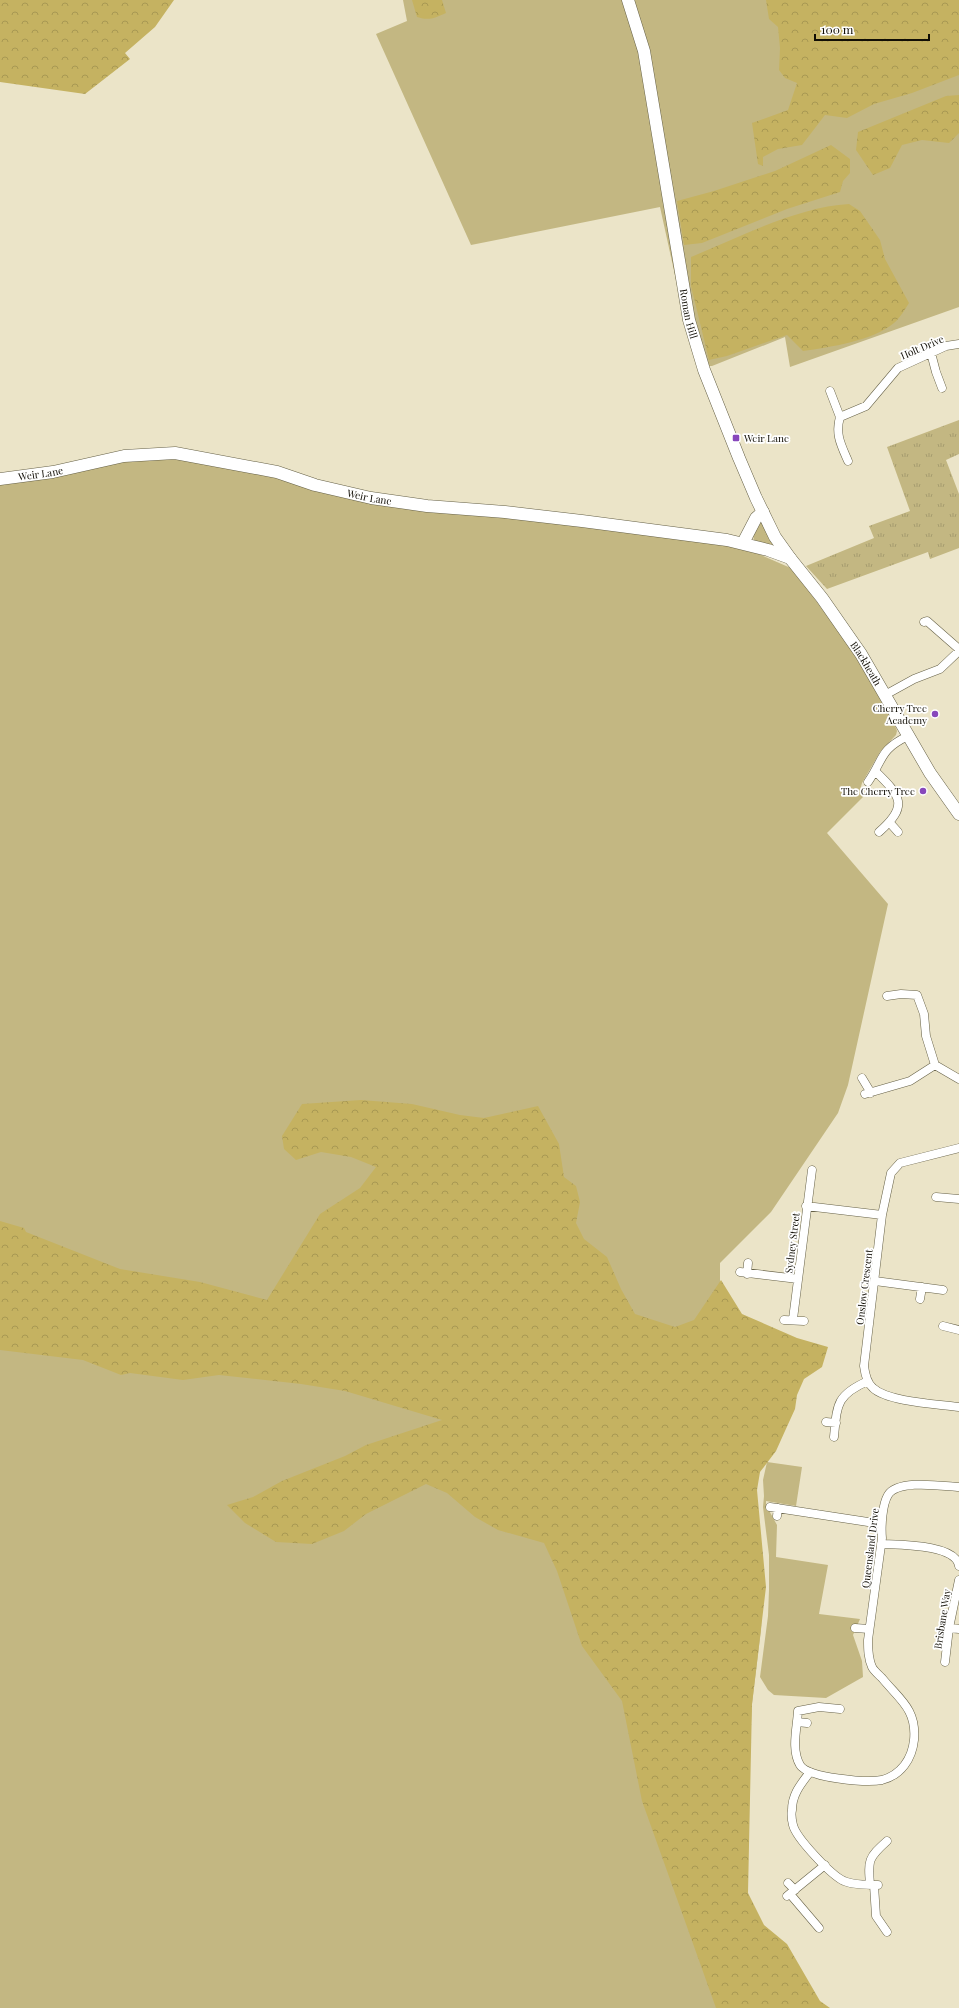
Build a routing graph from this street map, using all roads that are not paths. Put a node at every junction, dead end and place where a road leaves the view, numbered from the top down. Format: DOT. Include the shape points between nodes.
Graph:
graph roads {
  1 [pos="628,0"];
  2 [pos="959,344"];
  3 [pos="931,353"];
  4 [pos="942,388"];
  5 [pos="830,391"];
  6 [pos="840,417"];
  7 [pos="848,461"];
  8 [pos="0,478"];
  9 [pos="763,512"];
  10 [pos="743,543"];
  11 [pos="790,558"];
  12 [pos="928,621"];
  13 [pos="959,650"];
  14 [pos="885,695"];
  15 [pos="908,736"];
  16 [pos="875,771"];
  17 [pos="868,782"];
  18 [pos="959,814"];
  19 [pos="890,823"];
  20 [pos="879,832"];
  21 [pos="898,832"];
  22 [pos="892,997"];
  23 [pos="935,1065"];
  24 [pos="862,1078"];
  25 [pos="959,1079"];
  26 [pos="959,1148"];
  27 [pos="812,1170"];
  28 [pos="936,1197"];
  29 [pos="959,1199"];
  30 [pos="806,1206"];
  31 [pos="882,1215"];
  32 [pos="748,1263"];
  33 [pos="798,1279"];
  34 [pos="875,1281"];
  35 [pos="922,1287"];
  36 [pos="943,1290"];
  37 [pos="920,1299"];
  38 [pos="804,1321"];
  39 [pos="959,1330"];
  40 [pos="945,1336"];
  41 [pos="868,1381"];
  42 [pos="959,1407"];
  43 [pos="826,1422"];
  44 [pos="836,1423"];
  45 [pos="834,1437"];
  46 [pos="959,1486"];
  47 [pos="775,1510"];
  48 [pos="881,1524"];
  49 [pos="881,1544"];
  50 [pos="959,1566"];
  51 [pos="959,1580"];
  52 [pos="855,1628"];
  53 [pos="949,1628"];
  54 [pos="869,1629"];
  55 [pos="959,1629"];
  56 [pos="945,1662"];
  57 [pos="840,1709"];
  58 [pos="797,1722"];
  59 [pos="807,1723"];
  60 [pos="810,1772"];
  61 [pos="887,1841"];
  62 [pos="825,1865"];
  63 [pos="788,1883"];
  64 [pos="874,1885"];
  65 [pos="791,1893"];
  66 [pos="819,1928"];
  67 [pos="887,1932"];
  1 -- 9 [label="main road, Roman Hill" via="644,51 695,343 739,458"];
  2 -- 3 [label="street, Holt Drive" via="946,346"];
  3 -- 4 [label="street"];
  3 -- 6 [label="street, Holt Drive" via="898,368 866,406"];
  5 -- 6 [label="street"];
  6 -- 7 [label="street" via="837,426 838,439"];
  8 -- 10 [label="main road, Weir Lane" via="53,472 124,456 175,453 277,472 316,485 371,498 582,521"];
  9 -- 10 [label="main road" via="756,518"];
  9 -- 11 [label="main road, Roman Hill" via="775,537"];
  10 -- 11 [label="main road, Weir Lane"];
  11 -- 14 [label="main road, Blackheath" via="861,654"];
  12 -- 13 [label="street"];
  13 -- 14 [label="street" via="940,670 914,679"];
  14 -- 15 [label="main road, Blackheath"];
  15 -- 16 [label="street" via="896,741 882,754"];
  15 -- 18 [label="main road, Blackheath"];
  16 -- 17 [label="street"];
  16 -- 19 [label="street" via="897,796 898,810"];
  19 -- 20 [label="street"];
  19 -- 21 [label="street"];
  22 -- 23 [label="street" via="917,995 924,1014 926,1036"];
  23 -- 24 [label="street" via="914,1078 868,1094"];
  23 -- 25 [label="street"];
  26 -- 31 [label="street, Onslow Crescent" via="906,1161 894,1168 888,1179"];
  27 -- 30 [label="street, Sydney Street"];
  28 -- 29 [label="street"];
  30 -- 31 [label="street"];
  30 -- 33 [label="street, Sydney Street"];
  31 -- 34 [label="street, Onslow Crescent"];
  32 -- 33 [label="street" via="744,1273"];
  33 -- 38 [label="street, Sydney Street" via="788,1319"];
  34 -- 35 [label="street"];
  34 -- 41 [label="street, Onslow Crescent" via="864,1366"];
  35 -- 36 [label="street"];
  35 -- 37 [label="street"];
  39 -- 40 [label="street" via="945,1327"];
  41 -- 42 [label="street" via="873,1388 883,1394 900,1399"];
  41 -- 44 [label="street" via="852,1388 844,1395 838,1406"];
  43 -- 44 [label="street"];
  44 -- 45 [label="street"];
  46 -- 48 [label="street, Queensland Drive" via="917,1484 894,1489 888,1496"];
  47 -- 48 [label="street"];
  48 -- 49 [label="street, Queensland Drive"];
  49 -- 50 [label="street" via="938,1549 952,1554"];
  49 -- 54 [label="street, Queensland Drive"];
  51 -- 53 [label="street, Brisbane Way"];
  52 -- 54 [label="street"];
  53 -- 55 [label="street"];
  53 -- 56 [label="street, Brisbane Way"];
  54 -- 60 [label="street, Queensland Drive" via="868,1654 872,1668 910,1710 914,1739 909,1759 902,1769 882,1780 822,1776"];
  57 -- 58 [label="street" via="819,1707 798,1711"];
  58 -- 59 [label="street"];
  58 -- 60 [label="street" via="795,1755 801,1766"];
  60 -- 62 [label="street" via="795,1792 793,1826 808,1849"];
  61 -- 64 [label="street" via="871,1856"];
  62 -- 64 [label="street" via="844,1881"];
  62 -- 65 [label="street"];
  63 -- 65 [label="street"];
  64 -- 67 [label="street" via="876,1916"];
  65 -- 66 [label="street"];
}
